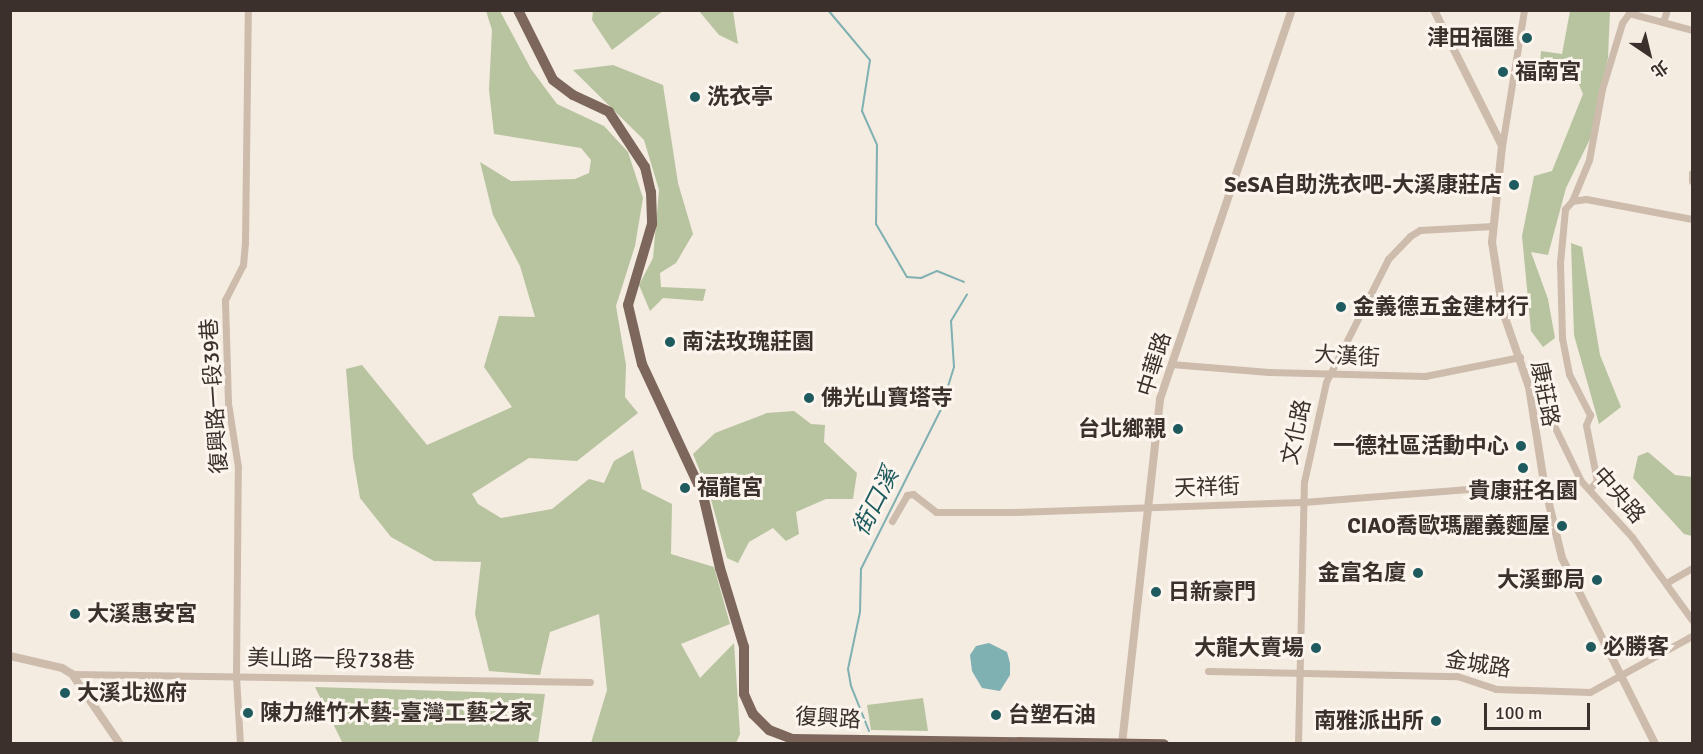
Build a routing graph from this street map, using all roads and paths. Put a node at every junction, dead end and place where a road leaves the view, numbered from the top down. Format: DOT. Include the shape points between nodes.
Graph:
graph roads {
  1 [pos="248,10"];
  2 [pos="518,10"];
  3 [pos="1292,10"];
  4 [pos="1434,10"];
  5 [pos="1524,10"];
  6 [pos="1667,10"];
  7 [pos="1663,22"];
  8 [pos="1692,30"];
  9 [pos="1502,146"];
  10 [pos="1692,173"];
  11 [pos="1692,181"];
  12 [pos="1572,201"];
  13 [pos="1692,219"];
  14 [pos="1493,226"];
  15 [pos="1520,357"];
  16 [pos="1171,364"];
  17 [pos="1331,372"];
  18 [pos="1529,387"];
  19 [pos="1544,483"];
  20 [pos="1589,489"];
  21 [pos="1303,502"];
  22 [pos="1146,508"];
  23 [pos="892,521"];
  24 [pos="1692,568"];
  25 [pos="1666,584"];
  26 [pos="1692,621"];
  27 [pos="1692,636"];
  28 [pos="10,656"];
  29 [pos="1208,671"];
  30 [pos="1301,671"];
  31 [pos="72,674"];
  32 [pos="236,676"];
  33 [pos="1620,676"];
  34 [pos="590,682"];
  35 [pos="792,741"];
  36 [pos="1122,742"];
  37 [pos="118,743"];
  38 [pos="240,744"];
  39 [pos="1164,744"];
  40 [pos="1299,744"];
  41 [pos="1655,744"];
  1 -- 32 [label="street, 復興路一段39巷" via="245,243 243,265 225,300 228,403 238,467"];
  2 -- 35 [label="main road, 復興路" via="553,80 573,95 609,112 645,168 652,224 628,305 642,364 703,495 744,647 744,694 753,714 769,730"];
  3 -- 16 [label="street, 中華路"];
  4 -- 9 [label="street"];
  5 -- 9 [label="street"];
  6 -- 7 [label="street"];
  7 -- 8 [label="street"];
  7 -- 12 [label="street" via="1629,14 1622,23 1602,89 1589,160"];
  9 -- 14 [label="street, 康莊路"];
  10 -- 11 [label="street"];
  12 -- 13 [label="street" via="1586,199"];
  12 -- 20 [label="street" via="1564,209 1560,263 1562,338 1569,374 1590,415 1586,425 1597,481"];
  14 -- 15 [label="street, 康莊路" via="1503,312"];
  14 -- 17 [label="street, 文化路" via="1420,230 1410,236 1388,259"];
  15 -- 17 [label="street, 大漢街" via="1432,375"];
  15 -- 18 [label="street, 康莊路"];
  16 -- 17 [label="street, 大漢街" via="1260,372"];
  16 -- 22 [label="street, 中華路" via="1160,399"];
  17 -- 21 [label="street, 文化路" via="1309,449"];
  18 -- 19 [label="street, 康莊路"];
  18 -- 20 [label="street, 中央路" via="1545,407 1570,464"];
  19 -- 21 [label="street, 天祥街"];
  19 -- 33 [label="street, 康莊路" via="1562,558"];
  20 -- 25 [label="street, 中央路" via="1632,537"];
  21 -- 22 [label="street, 天祥街"];
  21 -- 30 [label="street, 文化路"];
  22 -- 23 [label="street, 天祥街" via="936,512 913,494 907,495"];
  22 -- 36 [label="street, 中華路"];
  24 -- 25 [label="street"];
  25 -- 26 [label="street, 中央路"];
  27 -- 33 [label="street, 金城路"];
  28 -- 31 [label="street"];
  29 -- 30 [label="street, 金城路"];
  30 -- 33 [label="street, 金城路" via="1457,676 1496,689 1577,692 1590,692"];
  30 -- 40 [label="street, 文化路"];
  31 -- 32 [label="street, 美山路一段738巷"];
  31 -- 37 [label="street"];
  32 -- 34 [label="street, 美山路一段738巷"];
  32 -- 38 [label="street, 復興路一段39巷"];
  33 -- 41 [label="street, 康莊路"];
  35 -- 36 [label="main road, 復興路"];
  36 -- 39 [label="main road, 復興路"];
}
